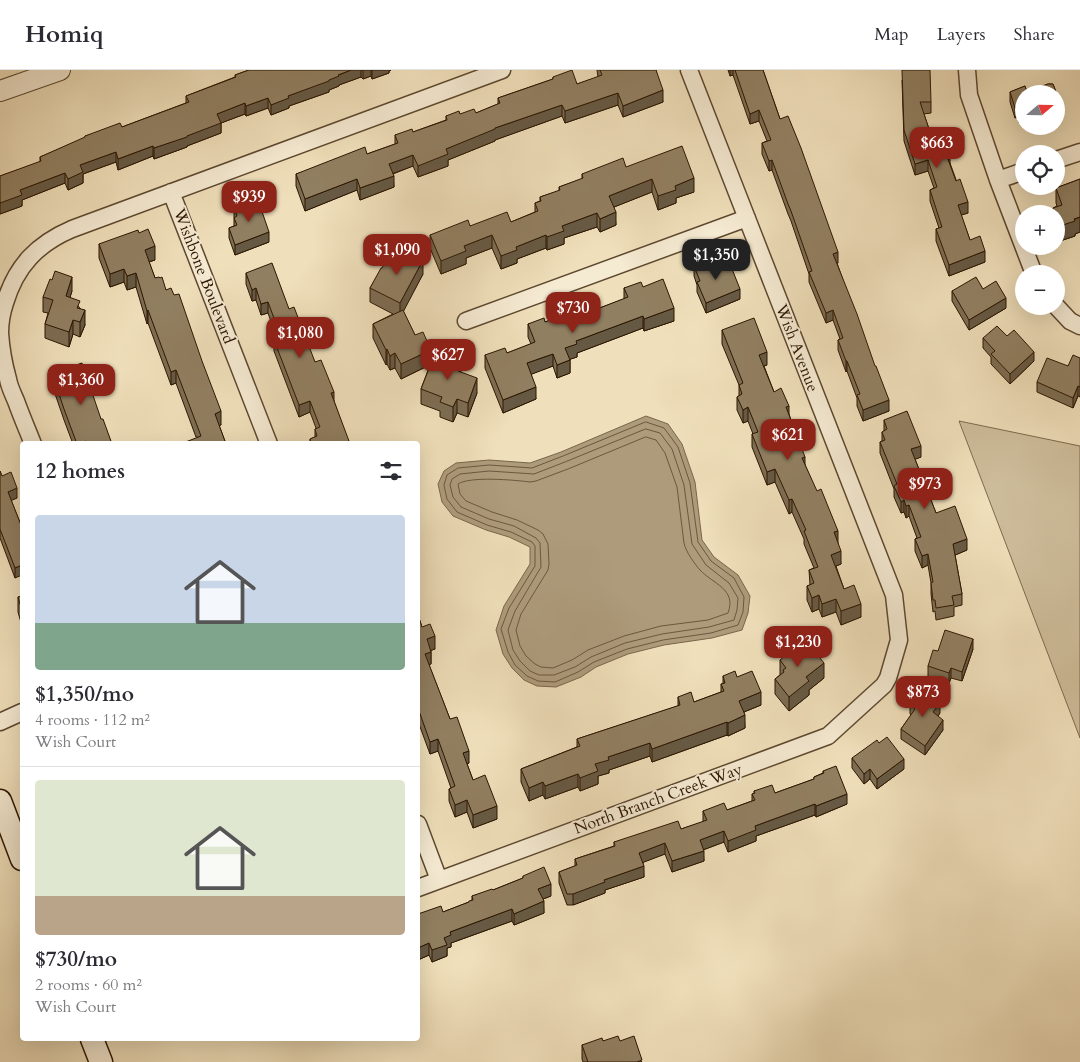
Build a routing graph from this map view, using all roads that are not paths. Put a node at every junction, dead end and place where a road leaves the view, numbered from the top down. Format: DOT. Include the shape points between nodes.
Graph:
graph roads {
  1 [pos="57,70"];
  2 [pos="502,70"];
  3 [pos="690,70"];
  4 [pos="968,70"];
  5 [pos="0,91"];
  6 [pos="1080,152"];
  7 [pos="1065,157"];
  8 [pos="1015,174"];
  9 [pos="998,180"];
  10 [pos="172,192"];
  11 [pos="747,218"];
  12 [pos="1031,265"];
  13 [pos="1064,315"];
  14 [pos="466,322"];
  15 [pos="1080,326"];
  16 [pos="32,441"];
  17 [pos="268,441"];
  18 [pos="884,685"];
  19 [pos="20,713"];
  20 [pos="0,722"];
  21 [pos="0,801"];
  22 [pos="420,829"];
  23 [pos="20,854"];
  24 [pos="439,880"];
  25 [pos="420,887"];
  26 [pos="93,1041"];
  27 [pos="101,1062"];
  1 -- 5 [label="street"];
  2 -- 10 [label="street"];
  3 -- 11 [label="street, Wish Avenue"];
  4 -- 9 [label="street" via="969,95"];
  6 -- 7 [label="street"];
  8 -- 9 [label="street"];
  9 -- 12 [label="street"];
  10 -- 16 [label="street" via="59,234 34,252 9,289 0,332 3,356 8,380"];
  10 -- 17 [label="street, Wishbone Boulevard"];
  11 -- 14 [label="street"];
  11 -- 18 [label="street, Wish Avenue" via="894,595 899,640"];
  13 -- 15 [label="street"];
  18 -- 24 [label="street, North Branch Creek Way" via="828,736"];
  19 -- 20 [label="street"];
  21 -- 23 [label="main road"];
  22 -- 24 [label="street"];
  24 -- 25 [label="street, North Branch Creek Way"];
  26 -- 27 [label="main road"];
}
